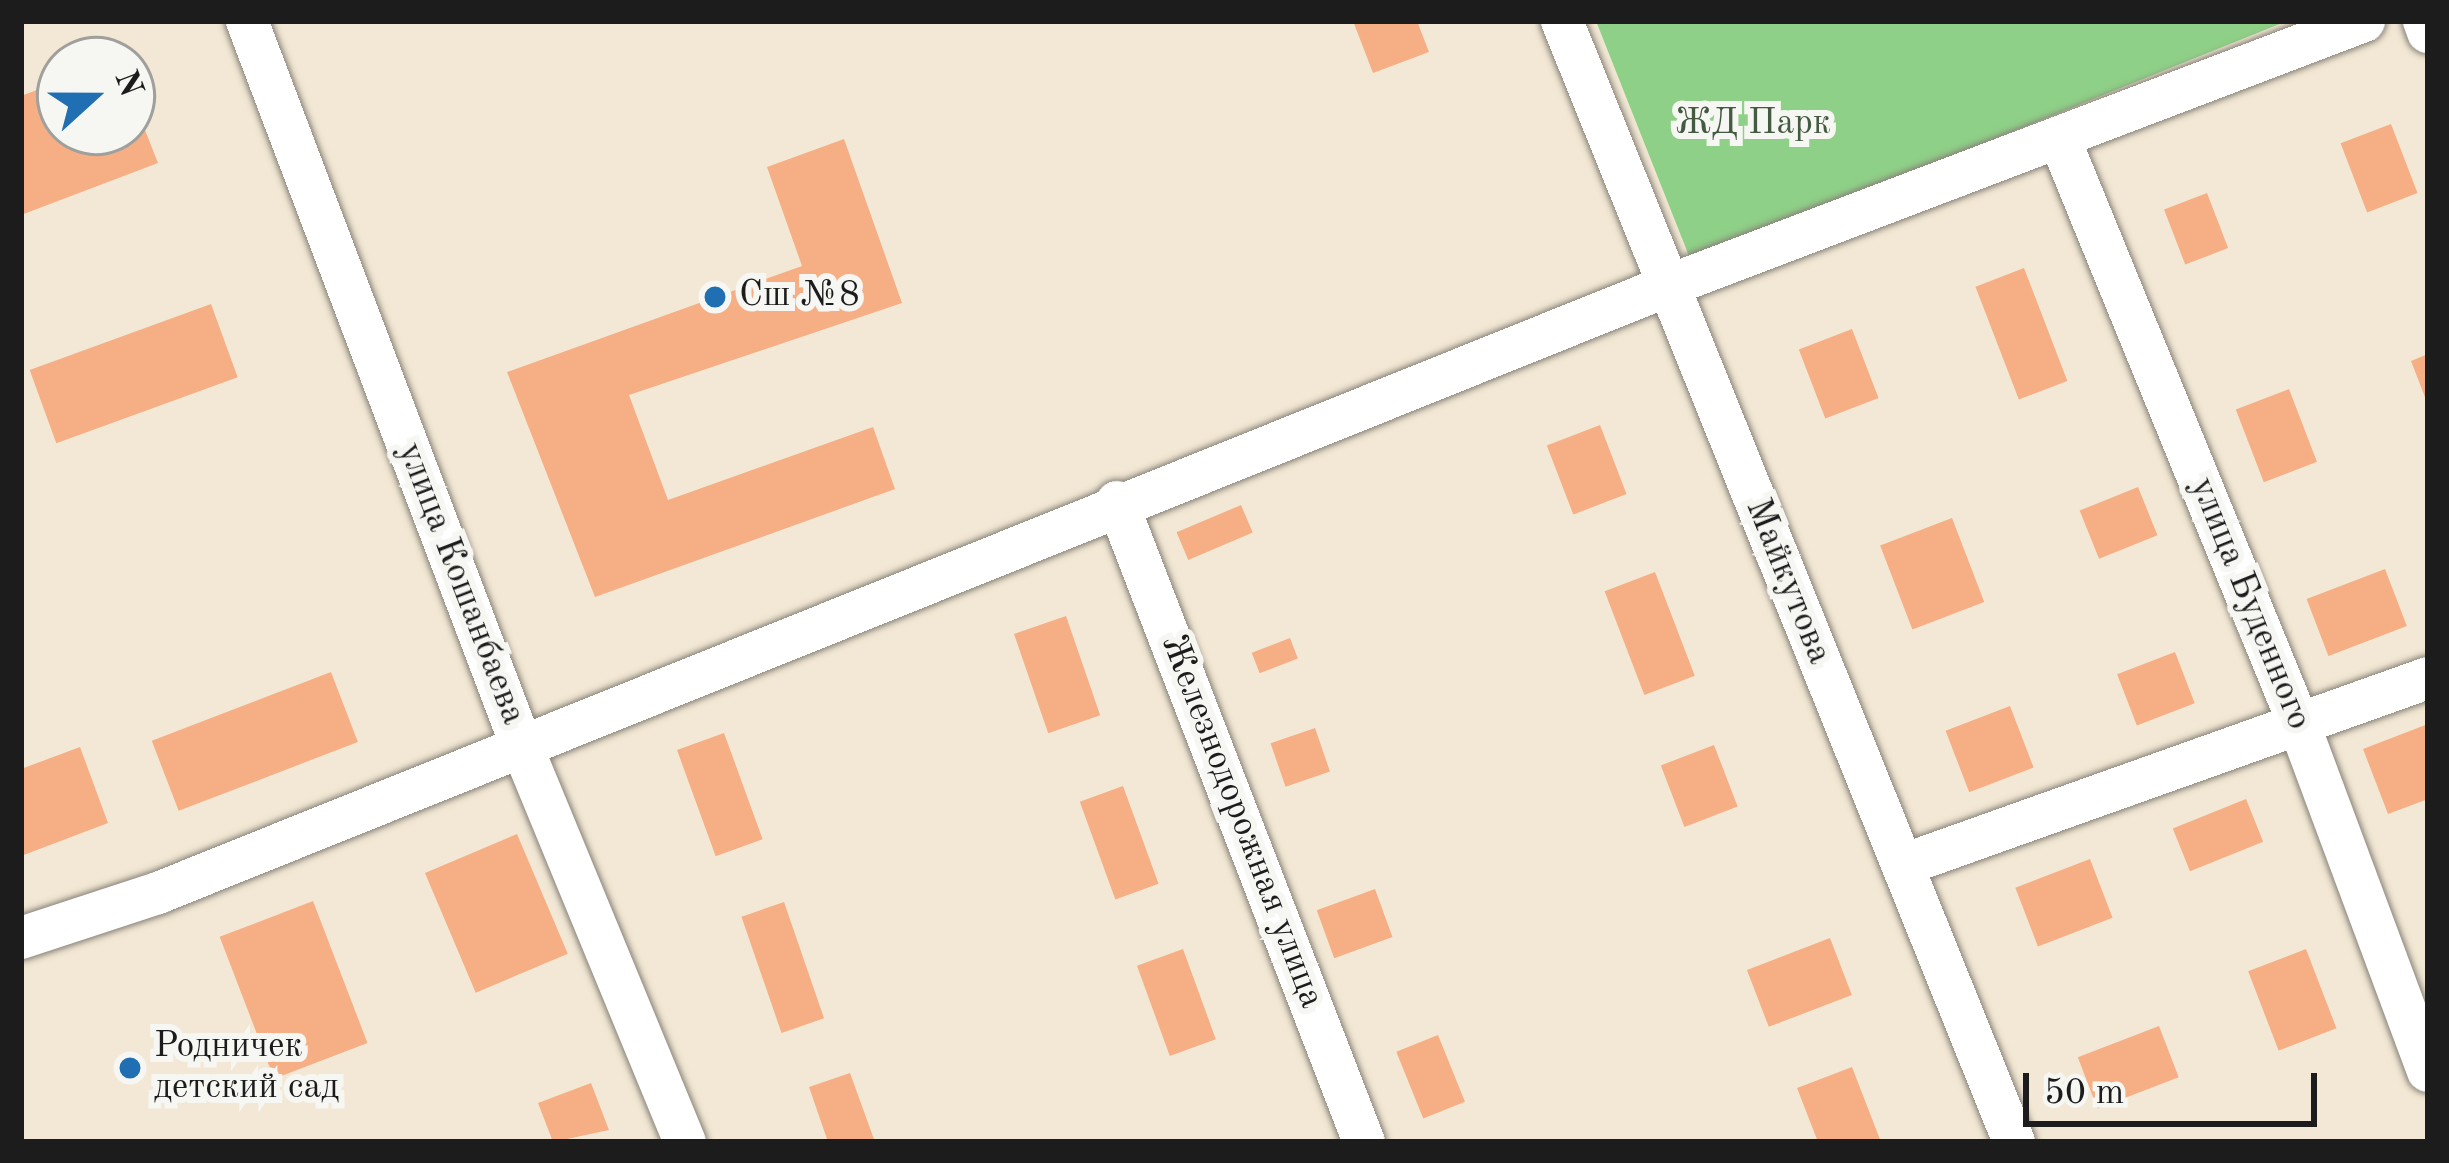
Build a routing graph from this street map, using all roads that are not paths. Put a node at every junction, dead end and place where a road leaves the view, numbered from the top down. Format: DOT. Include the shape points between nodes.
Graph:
graph roads {
  1 [pos="247,21"];
  2 [pos="1562,21"];
  3 [pos="2364,21"];
  4 [pos="2424,21"];
  5 [pos="2428,32"];
  6 [pos="2060,140"];
  7 [pos="1665,286"];
  8 [pos="1117,502"];
  9 [pos="2428,678"];
  10 [pos="2300,727"];
  11 [pos="520,742"];
  12 [pos="1903,865"];
  13 [pos="21,938"];
  14 [pos="2428,1071"];
  15 [pos="686,1142"];
  16 [pos="1364,1142"];
  17 [pos="2014,1142"];
  1 -- 11 [label="street, улица Кошанбаева"];
  2 -- 7 [label="street, Майкутова"];
  3 -- 6 [label="street"];
  4 -- 5 [label="street"];
  6 -- 7 [label="street"];
  6 -- 10 [label="street, улица Буденного"];
  7 -- 8 [label="street"];
  7 -- 12 [label="street, Майкутова"];
  8 -- 11 [label="street"];
  8 -- 16 [label="street, Железнодорожная улица"];
  9 -- 10 [label="street"];
  10 -- 12 [label="street"];
  10 -- 14 [label="street, улица Буденного"];
  11 -- 13 [label="street" via="158,893"];
  11 -- 15 [label="street, улица Кошанбаева"];
  12 -- 17 [label="street, Майкутова"];
}
